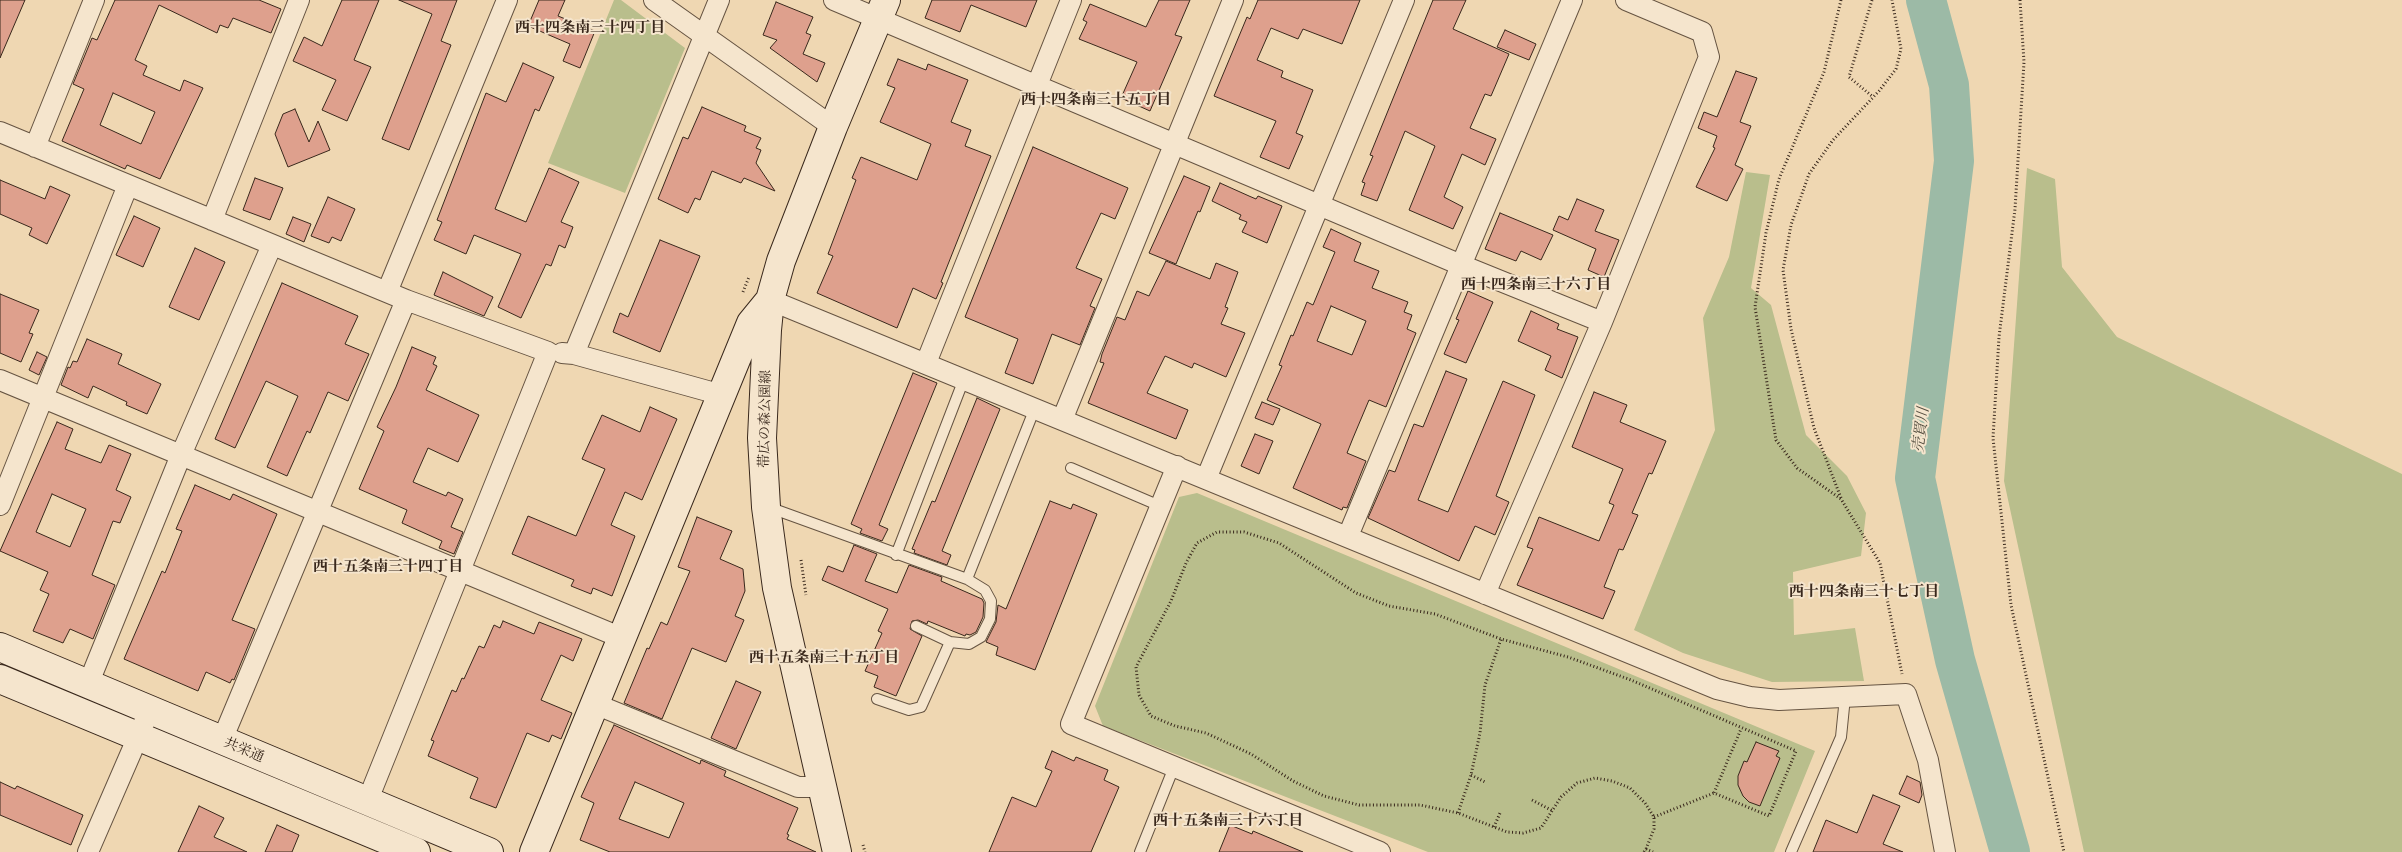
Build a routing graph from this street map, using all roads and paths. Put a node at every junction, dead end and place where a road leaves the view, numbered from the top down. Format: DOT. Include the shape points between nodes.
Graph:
graph roads {
  1 [pos="94,0"];
  2 [pos="299,0"];
  3 [pos="507,0"];
  4 [pos="654,0"];
  5 [pos="718,0"];
  6 [pos="834,0"];
  7 [pos="1072,0"];
  8 [pos="1233,0"];
  9 [pos="1404,0"];
  10 [pos="1572,0"];
  11 [pos="1626,0"];
  12 [pos="1841,0"];
  13 [pos="1872,0"];
  14 [pos="1892,0"];
  15 [pos="2020,0"];
  16 [pos="882,9"];
  17 [pos="703,36"];
  18 [pos="1037,84"];
  19 [pos="1874,97"];
  20 [pos="833,127"];
  21 [pos="0,132"];
  22 [pos="1174,143"];
  23 [pos="35,147"];
  24 [pos="128,185"];
  25 [pos="1318,205"];
  26 [pos="212,220"];
  27 [pos="272,245"];
  28 [pos="1460,265"];
  29 [pos="387,292"];
  30 [pos="406,300"];
  31 [pos="770,300"];
  32 [pos="1602,322"];
  33 [pos="548,352"];
  34 [pos="574,354"];
  35 [pos="926,363"];
  36 [pos="964,379"];
  37 [pos="0,380"];
  38 [pos="722,395"];
  39 [pos="43,398"];
  40 [pos="1035,408"];
  41 [pos="1062,420"];
  42 [pos="181,455"];
  43 [pos="1177,466"];
  44 [pos="1071,468"];
  45 [pos="1206,479"];
  46 [pos="1841,499"];
  47 [pos="0,506"];
  48 [pos="1160,506"];
  49 [pos="766,507"];
  50 [pos="318,512"];
  51 [pos="1348,536"];
  52 [pos="896,555"];
  53 [pos="800,556"];
  54 [pos="460,571"];
  55 [pos="967,579"];
  56 [pos="1485,594"];
  57 [pos="808,604"];
  58 [pos="916,626"];
  59 [pos="622,638"];
  60 [pos="1501,638"];
  61 [pos="950,642"];
  62 [pos="0,647"];
  63 [pos="0,679"];
  64 [pos="89,682"];
  65 [pos="1906,694"];
  66 [pos="1845,697"];
  67 [pos="878,698"];
  68 [pos="595,704"];
  69 [pos="150,709"];
  70 [pos="1741,728"];
  71 [pos="138,736"];
  72 [pos="222,740"];
  73 [pos="1174,767"];
  74 [pos="1471,775"];
  75 [pos="1485,782"];
  76 [pos="821,787"];
  77 [pos="1714,793"];
  78 [pos="1532,800"];
  79 [pos="367,802"];
  80 [pos="1553,811"];
  81 [pos="1458,812"];
  82 [pos="1500,813"];
  83 [pos="1654,817"];
  84 [pos="1494,827"];
  85 [pos="862,842"];
  86 [pos="1345,845"];
  87 [pos="1645,850"];
  88 [pos="88,852"];
  89 [pos="416,852"];
  90 [pos="488,852"];
  91 [pos="534,852"];
  92 [pos="837,852"];
  93 [pos="865,852"];
  94 [pos="1140,852"];
  95 [pos="1380,852"];
  96 [pos="1653,852"];
  97 [pos="1791,852"];
  98 [pos="1945,852"];
  99 [pos="2064,852"];
  1 -- 23 [label="street"];
  2 -- 26 [label="street"];
  3 -- 29 [label="street"];
  4 -- 17 [label="street"];
  5 -- 17 [label="street"];
  6 -- 16 [label="street"];
  7 -- 18 [label="street"];
  8 -- 22 [label="street"];
  9 -- 25 [label="street"];
  10 -- 28 [label="street"];
  11 -- 32 [label="street" via="1702,32 1709,57"];
  12 -- 46 [label="path" via="1824,72 1779,179 1766,233 1755,307 1776,440 1797,468"];
  13 -- 19 [label="path" via="1849,77"];
  14 -- 19 [label="path" via="1901,49 1896,68"];
  15 -- 99 [label="path" via="2024,62 2016,199 1999,337 1993,438 2011,605"];
  16 -- 18 [label="street"];
  16 -- 20 [label="street, 帯広の森公園線"];
  17 -- 20 [label="street"];
  17 -- 34 [label="street"];
  18 -- 22 [label="street"];
  18 -- 35 [label="street"];
  19 -- 46 [label="path" via="1833,140 1809,174 1791,225 1783,270 1791,329 1814,428"];
  20 -- 31 [label="street, 帯広の森公園線"];
  21 -- 23 [label="street"];
  22 -- 25 [label="street"];
  22 -- 41 [label="street"];
  23 -- 24 [label="street"];
  24 -- 26 [label="street"];
  24 -- 39 [label="street"];
  25 -- 28 [label="street"];
  25 -- 45 [label="street"];
  26 -- 27 [label="street"];
  27 -- 29 [label="street"];
  27 -- 42 [label="street"];
  28 -- 32 [label="street"];
  28 -- 51 [label="street"];
  29 -- 30 [label="street"];
  30 -- 33 [label="street"];
  30 -- 50 [label="street"];
  31 -- 35 [label="street"];
  31 -- 38 [label="street" via="751,323"];
  31 -- 49 [label="street, 帯広の森公園線" via="762,438"];
  32 -- 56 [label="street"];
  33 -- 34 [label="street"];
  33 -- 54 [label="street"];
  34 -- 38 [label="street"];
  35 -- 36 [label="street"];
  36 -- 40 [label="street"];
  36 -- 52 [label="lane"];
  37 -- 39 [label="street"];
  38 -- 59 [label="street"];
  39 -- 42 [label="street"];
  39 -- 47 [label="street"];
  40 -- 41 [label="street"];
  40 -- 55 [label="lane"];
  41 -- 43 [label="street"];
  42 -- 50 [label="street"];
  42 -- 64 [label="street"];
  43 -- 45 [label="street"];
  43 -- 48 [label="street"];
  44 -- 48 [label="lane"];
  45 -- 51 [label="street"];
  46 -- 65 [label="path" via="1880,562"];
  48 -- 73 [label="street" via="1071,724"];
  49 -- 52 [label="lane"];
  49 -- 76 [label="street, 帯広の森公園線" via="777,588"];
  50 -- 54 [label="street"];
  50 -- 72 [label="street"];
  51 -- 56 [label="street"];
  52 -- 55 [label="lane"];
  53 -- 57 [label="path"];
  54 -- 59 [label="street"];
  54 -- 79 [label="street"];
  55 -- 61 [label="lane" via="985,590 991,601 990,619 980,637 969,644"];
  56 -- 66 [label="street" via="1717,689 1779,700"];
  58 -- 61 [label="lane"];
  59 -- 68 [label="street"];
  60 -- 70 [label="path" via="1568,657 1631,680"];
  60 -- 74 [label="path" via="1485,685 1480,734"];
  60 -- 81 [label="path" via="1435,614 1389,606 1356,593 1279,544 1244,532 1217,532 1197,543 1136,667 1140,695 1152,716 1175,726 1206,733 1251,754 1324,796 1359,805 1420,805"];
  61 -- 67 [label="lane" via="921,707 909,710"];
  62 -- 64 [label="street, 共栄通"];
  63 -- 71 [label="street, 共栄通"];
  64 -- 69 [label="street, 共栄通"];
  65 -- 66 [label="street"];
  65 -- 98 [label="street" via="1928,760"];
  66 -- 97 [label="lane" via="1841,737"];
  68 -- 76 [label="street" via="798,787"];
  68 -- 91 [label="street"];
  69 -- 71 [label="street"];
  69 -- 72 [label="street, 共栄通"];
  70 -- 77 [label="path"];
  70 -- 77 [label="path" via="1796,751 1769,816"];
  71 -- 88 [label="street"];
  71 -- 89 [label="street, 共栄通"];
  72 -- 79 [label="street, 共栄通"];
  73 -- 86 [label="street"];
  73 -- 94 [label="lane"];
  74 -- 75 [label="path"];
  74 -- 81 [label="path"];
  76 -- 92 [label="street, 帯広の森公園線"];
  77 -- 83 [label="path"];
  78 -- 80 [label="path"];
  79 -- 90 [label="street, 共栄通"];
  80 -- 83 [label="path" via="1561,797 1577,783 1595,778 1630,788"];
  80 -- 84 [label="path" via="1541,828 1523,833"];
  81 -- 84 [label="path"];
  82 -- 84 [label="path"];
  83 -- 87 [label="path" via="1654,829"];
  85 -- 93 [label="path"];
  86 -- 95 [label="street"];
  87 -- 96 [label="path"];
}
